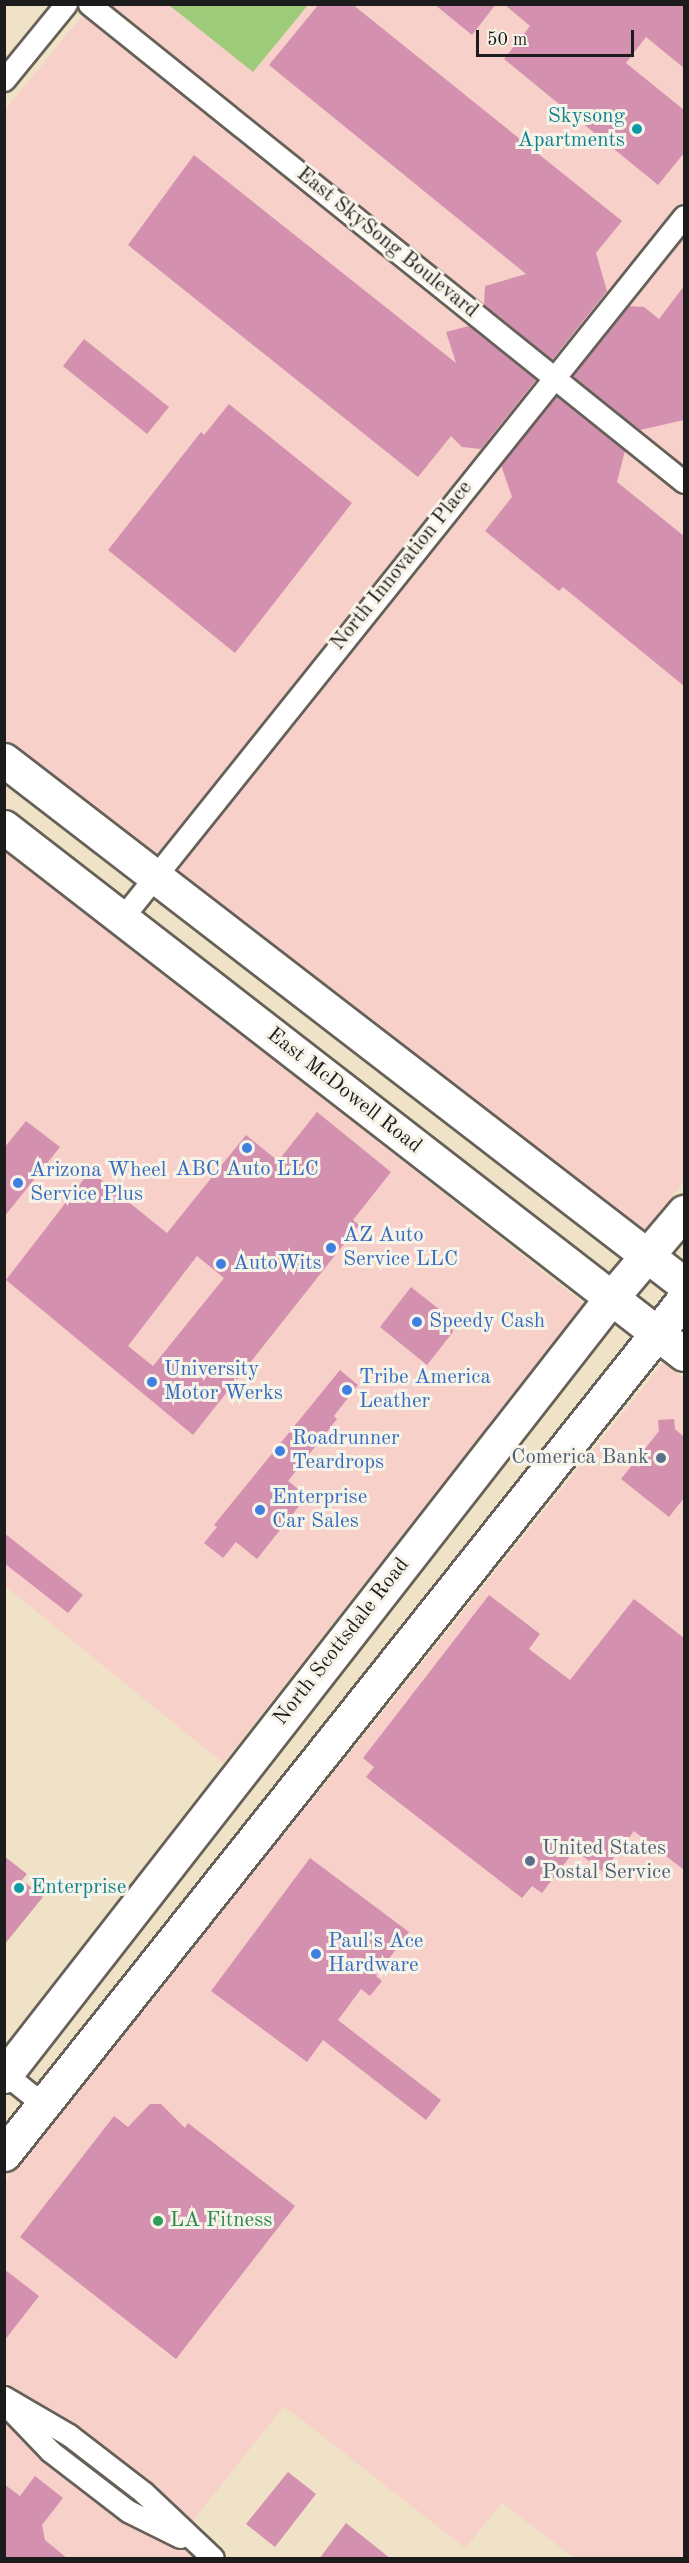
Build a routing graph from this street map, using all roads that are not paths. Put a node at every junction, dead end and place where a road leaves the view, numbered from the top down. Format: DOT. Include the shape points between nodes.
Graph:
graph roads {
  1 [pos="66,4"];
  2 [pos="89,4"];
  3 [pos="4,80"];
  4 [pos="684,216"];
  5 [pos="554,378"];
  6 [pos="684,482"];
  7 [pos="4,760"];
  8 [pos="4,827"];
  9 [pos="156,876"];
  10 [pos="122,918"];
  11 [pos="684,1212"];
  12 [pos="647,1256"];
  13 [pos="684,1284"];
  14 [pos="611,1298"];
  15 [pos="684,1299"];
  16 [pos="657,1333"];
  17 [pos="684,1354"];
  18 [pos="5,2075"];
  19 [pos="44,2105"];
  20 [pos="4,2154"];
  21 [pos="4,2397"];
  22 [pos="4,2404"];
  23 [pos="205,2552"];
  1 -- 3 [label="street"];
  2 -- 5 [label="street, East SkySong Boulevard"];
  4 -- 5 [label="street, North Innovation Place"];
  5 -- 6 [label="street, East SkySong Boulevard"];
  5 -- 9 [label="street, North Innovation Place"];
  7 -- 9 [label="main road"];
  8 -- 10 [label="main road, East McDowell Road"];
  9 -- 10 [label="street, North Innovation Place"];
  9 -- 12 [label="main road"];
  10 -- 14 [label="main road, East McDowell Road"];
  11 -- 12 [label="main road, North Scottsdale Road"];
  12 -- 13 [label="main road"];
  12 -- 14 [label="main road, North Scottsdale Road"];
  14 -- 16 [label="main road, East McDowell Road"];
  14 -- 18 [label="main road, North Scottsdale Road"];
  15 -- 16 [label="main road"];
  16 -- 17 [label="main road, East McDowell Road"];
  16 -- 19 [label="main road"];
  18 -- 19 [label="street"];
  19 -- 20 [label="main road"];
  21 -- 23 [label="street" via="69,2435 116,2471"];
  22 -- 23 [label="street" via="50,2451 128,2511"];
}
